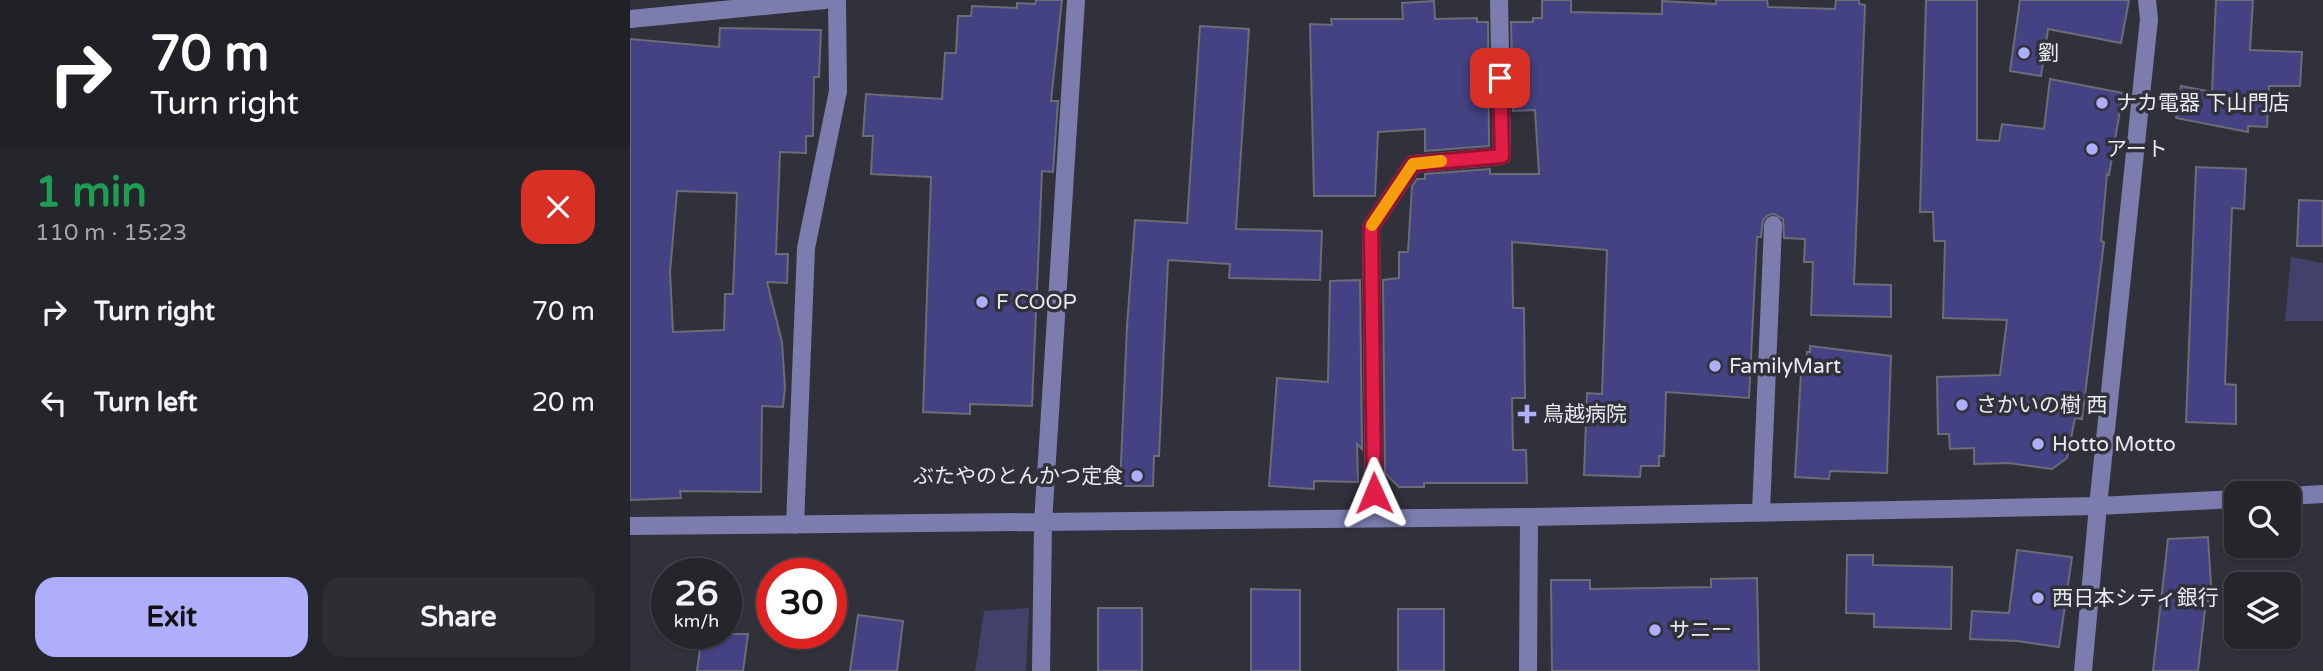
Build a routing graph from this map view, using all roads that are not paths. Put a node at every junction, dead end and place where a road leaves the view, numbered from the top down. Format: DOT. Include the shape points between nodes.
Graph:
graph roads {
  1 [pos="825,0"];
  2 [pos="837,0"];
  3 [pos="1076,0"];
  4 [pos="1499,0"];
  5 [pos="2147,0"];
  6 [pos="630,19"];
  7 [pos="1773,225"];
  8 [pos="2323,494"];
  9 [pos="2301,495"];
  10 [pos="2224,500"];
  11 [pos="2098,506"];
  12 [pos="1761,512"];
  13 [pos="1374,517"];
  14 [pos="1529,517"];
  15 [pos="1043,523"];
  16 [pos="794,525"];
  17 [pos="630,526"];
  18 [pos="1041,671"];
  19 [pos="1528,671"];
  20 [pos="2083,671"];
  1 -- 6 [label="street"];
  2 -- 16 [label="street" via="838,91 806,248"];
  3 -- 15 [label="street"];
  4 -- 13 [label="street" via="1502,156 1413,164 1371,227"];
  5 -- 11 [label="street" via="2149,19"];
  7 -- 12 [label="street"];
  8 -- 9 [label="street"];
  10 -- 11 [label="street"];
  11 -- 12 [label="street"];
  11 -- 20 [label="street"];
  12 -- 14 [label="street"];
  13 -- 14 [label="street"];
  13 -- 15 [label="street"];
  14 -- 19 [label="street"];
  15 -- 16 [label="street"];
  15 -- 18 [label="street"];
  16 -- 17 [label="street"];
}
